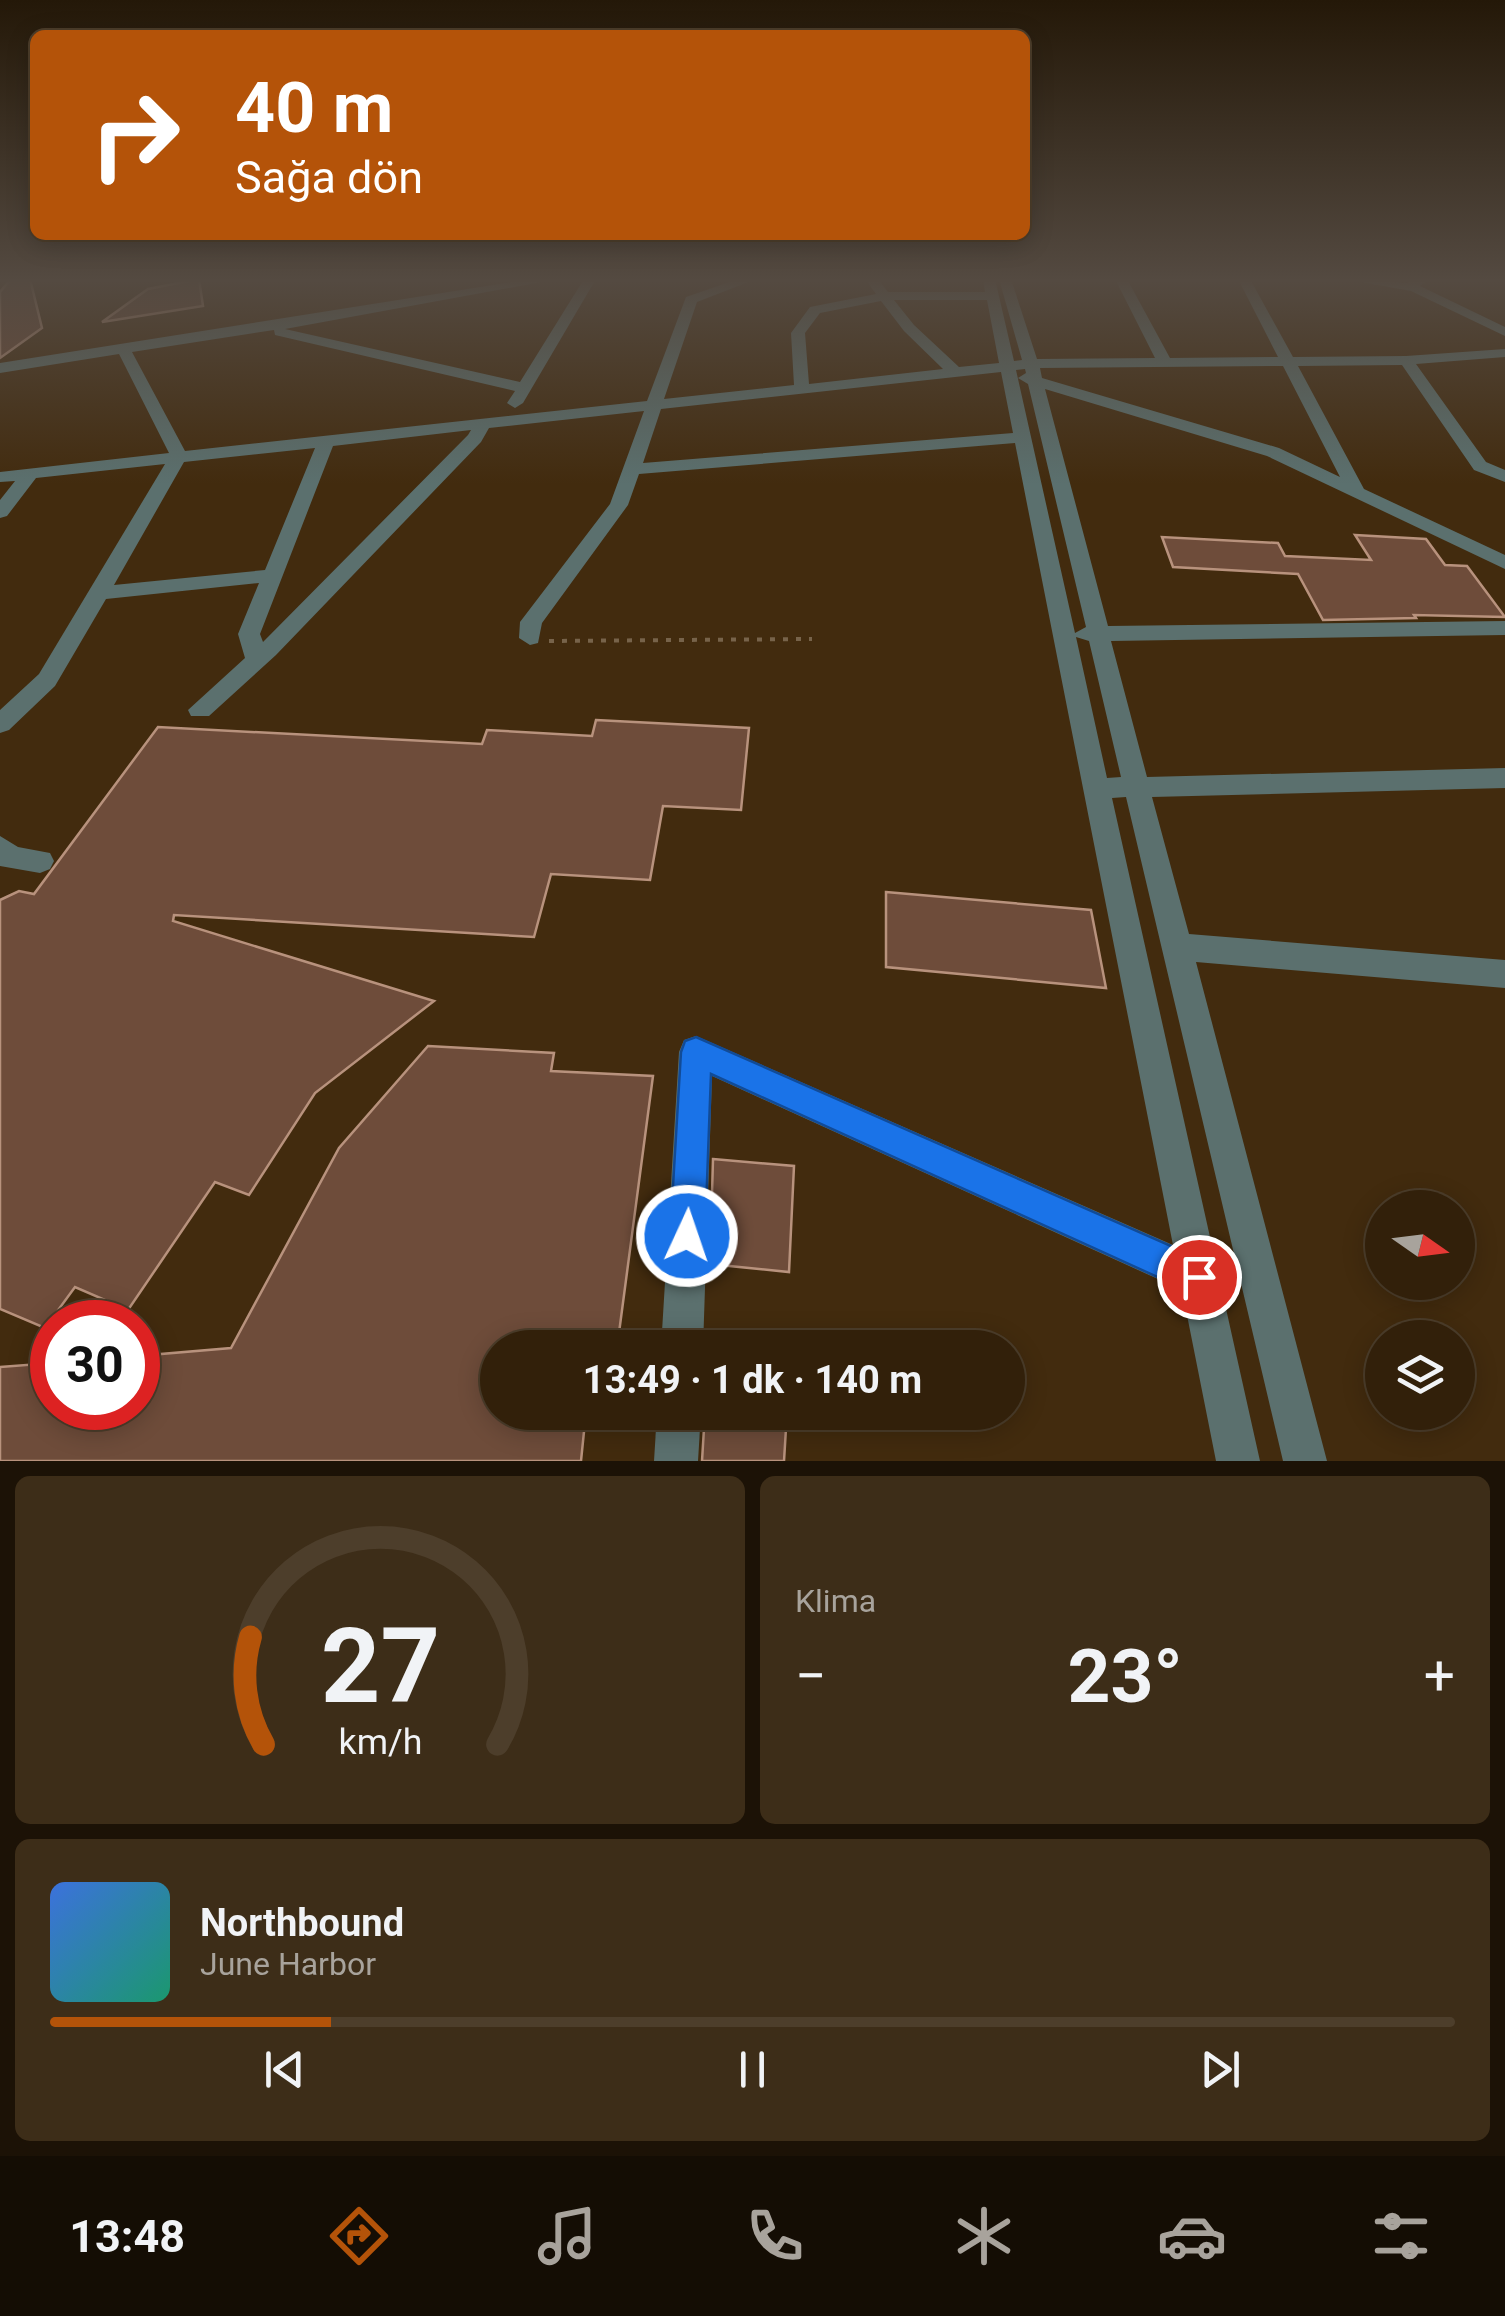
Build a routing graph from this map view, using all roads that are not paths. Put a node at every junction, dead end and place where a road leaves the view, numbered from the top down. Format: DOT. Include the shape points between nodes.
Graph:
graph roads {
  1 [pos="142,347"];
  2 [pos="347,347"];
  3 [pos="549,347"];
  4 [pos="673,347"];
  5 [pos="797,347"];
  6 [pos="929,347"];
  7 [pos="1017,347"];
  8 [pos="1157,347"];
  9 [pos="1279,347"];
  10 [pos="124,350"];
  11 [pos="1505,353"];
  12 [pos="1286,360"];
  13 [pos="1406,360"];
  14 [pos="1164,361"];
  15 [pos="0,368"];
  16 [pos="956,372"];
  17 [pos="1025,372"];
  18 [pos="524,388"];
  19 [pos="802,388"];
  20 [pos="652,403"];
  21 [pos="495,421"];
  22 [pos="1022,437"];
  23 [pos="326,440"];
  24 [pos="179,456"];
  25 [pos="630,469"];
  26 [pos="30,473"];
  27 [pos="0,477"];
  28 [pos="1505,477"];
  29 [pos="1358,492"];
  30 [pos="0,512"];
  31 [pos="1505,562"];
  32 [pos="272,575"];
  33 [pos="98,593"];
  34 [pos="1505,628"];
  35 [pos="1062,634"];
  36 [pos="1099,634"];
  37 [pos="530,638"];
  38 [pos="257,660"];
  39 [pos="200,710"];
  40 [pos="0,724"];
  41 [pos="1505,778"];
  42 [pos="1137,787"];
  43 [pos="1095,788"];
  44 [pos="0,847"];
  45 [pos="40,860"];
  46 [pos="1177,947"];
  47 [pos="1505,974"];
  48 [pos="1199,1277"];
  49 [pos="683,1330"];
  50 [pos="677,1430"];
  51 [pos="676,1461"];
  52 [pos="1238,1461"];
  53 [pos="1305,1461"];
  1 -- 10 [label="street"];
  2 -- 18 [label="street"];
  3 -- 18 [label="street"];
  4 -- 20 [label="street"];
  5 -- 19 [label="street"];
  6 -- 16 [label="street"];
  7 -- 17 [label="street"];
  8 -- 14 [label="street"];
  9 -- 12 [label="street"];
  10 -- 15 [label="street"];
  10 -- 24 [label="street"];
  11 -- 13 [label="street"];
  12 -- 13 [label="street"];
  12 -- 14 [label="street"];
  12 -- 29 [label="street"];
  13 -- 28 [label="street" via="1480,466"];
  14 -- 17 [label="street"];
  16 -- 17 [label="street"];
  16 -- 19 [label="street"];
  17 -- 22 [label="street"];
  17 -- 29 [label="street" via="1273,452"];
  17 -- 36 [label="street"];
  18 -- 21 [label="street"];
  19 -- 20 [label="street"];
  20 -- 21 [label="street"];
  20 -- 25 [label="street"];
  21 -- 23 [label="street"];
  21 -- 38 [label="street"];
  22 -- 25 [label="street"];
  22 -- 35 [label="street"];
  23 -- 24 [label="street"];
  23 -- 32 [label="street"];
  24 -- 26 [label="street"];
  24 -- 33 [label="street"];
  25 -- 37 [label="street" via="619,506 532,622"];
  26 -- 27 [label="street"];
  26 -- 30 [label="street"];
  29 -- 31 [label="street"];
  32 -- 33 [label="street"];
  32 -- 38 [label="street" via="249,634"];
  33 -- 40 [label="street" via="47,680"];
  34 -- 36 [label="street"];
  35 -- 36 [label="street"];
  35 -- 43 [label="street"];
  36 -- 42 [label="street"];
  38 -- 39 [label="street"];
  41 -- 42 [label="street"];
  42 -- 43 [label="street"];
  42 -- 46 [label="street"];
  43 -- 48 [label="street"];
  44 -- 45 [label="street" via="10,858"];
  46 -- 47 [label="street"];
  46 -- 53 [label="street"];
  48 -- 49 [label="street" via="696,1052"];
  48 -- 52 [label="street"];
  50 -- 51 [label="street"];
}
